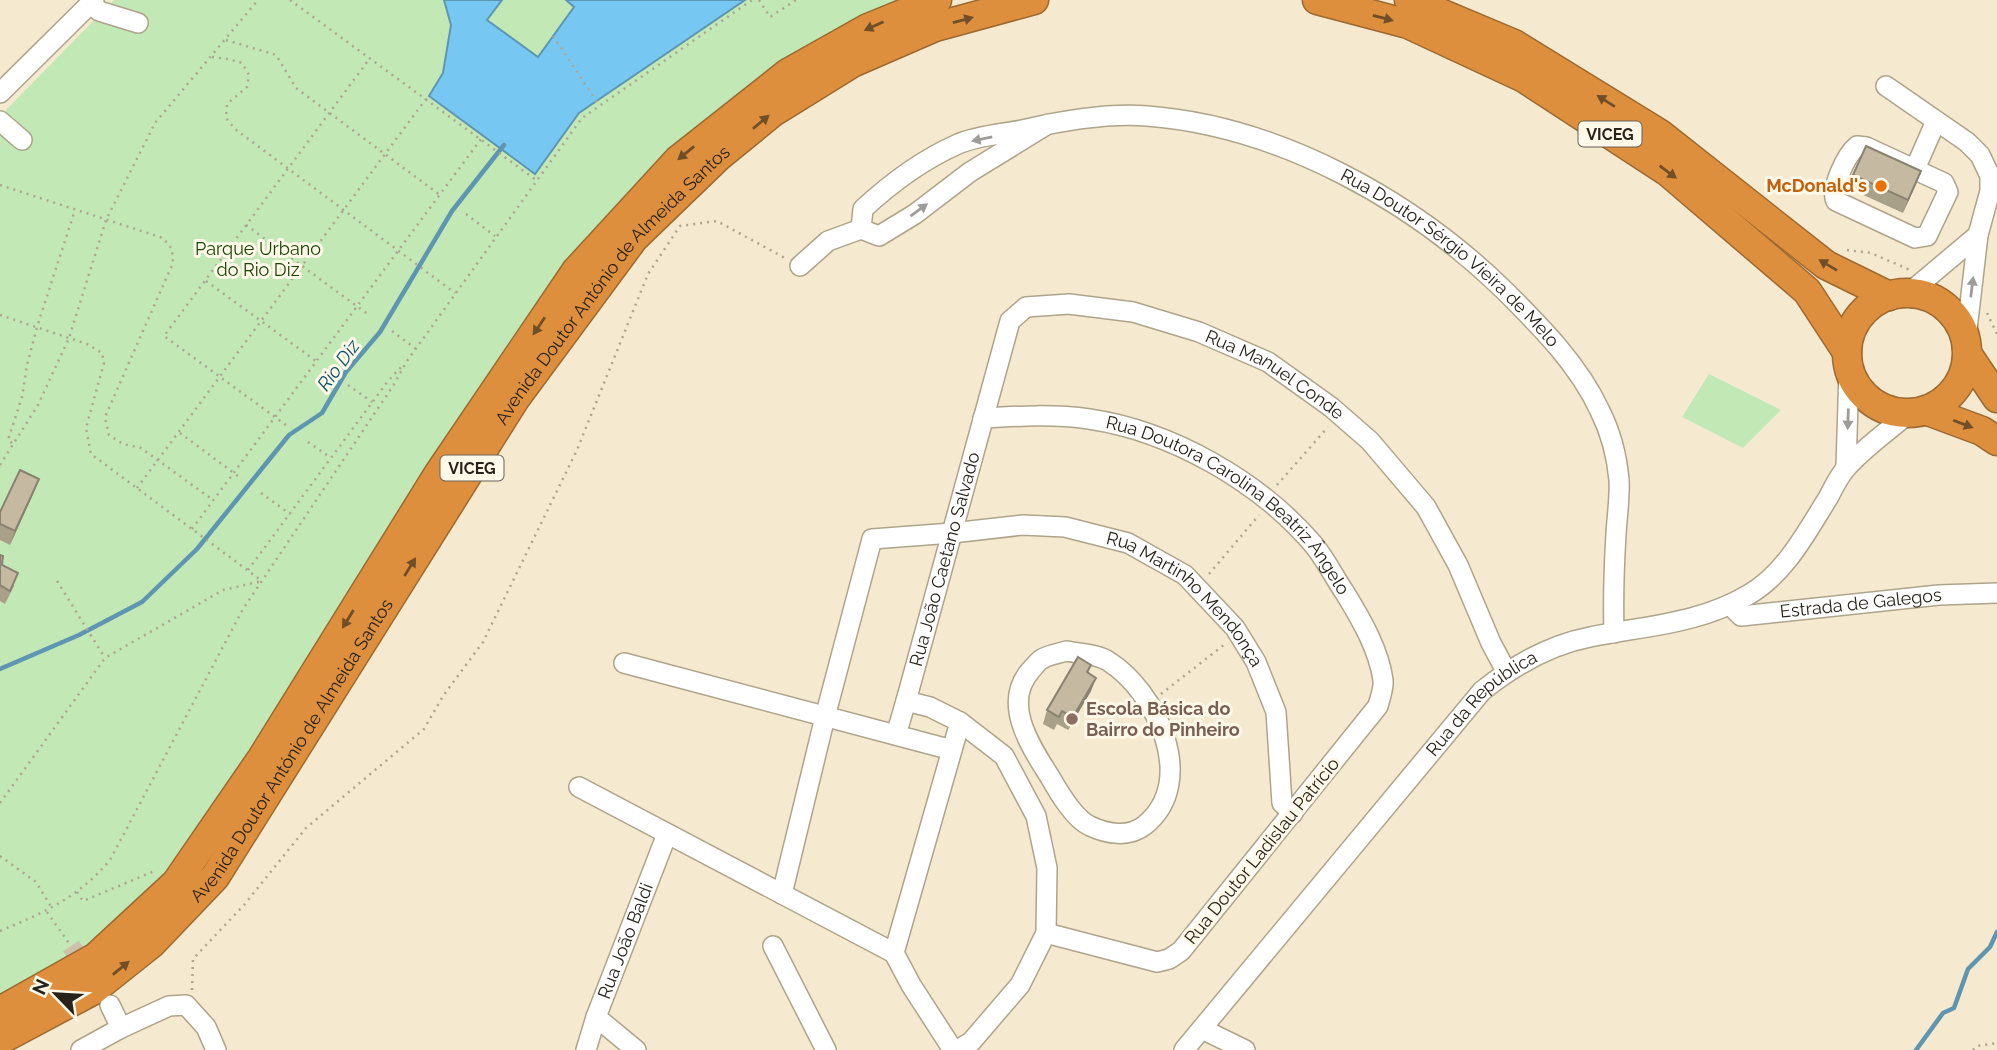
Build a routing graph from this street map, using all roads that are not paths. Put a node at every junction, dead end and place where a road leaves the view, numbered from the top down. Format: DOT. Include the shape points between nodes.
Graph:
graph roads {
  1 [pos="937,0"];
  2 [pos="1034,0"];
  3 [pos="1317,0"];
  4 [pos="1409,0"];
  5 [pos="92,2"];
  6 [pos="138,23"];
  7 [pos="1886,86"];
  8 [pos="0,93"];
  9 [pos="0,121"];
  10 [pos="1936,121"];
  11 [pos="1048,124"];
  12 [pos="22,140"];
  13 [pos="1914,169"];
  14 [pos="861,229"];
  15 [pos="1978,235"];
  16 [pos="800,266"];
  17 [pos="1899,294"];
  18 [pos="1967,347"];
  19 [pos="1848,361"];
  20 [pos="1997,398"];
  21 [pos="1918,412"];
  22 [pos="983,418"];
  23 [pos="1997,441"];
  24 [pos="1846,467"];
  25 [pos="952,533"];
  26 [pos="1997,593"];
  27 [pos="1730,605"];
  28 [pos="1614,633"];
  29 [pos="624,663"];
  30 [pos="1506,671"];
  31 [pos="906,701"];
  32 [pos="1378,706"];
  33 [pos="825,717"];
  34 [pos="960,722"];
  35 [pos="897,735"];
  36 [pos="1026,738"];
  37 [pos="952,750"];
  38 [pos="1004,756"];
  39 [pos="579,787"];
  40 [pos="1062,799"];
  41 [pos="1293,813"];
  42 [pos="1036,816"];
  43 [pos="667,834"];
  44 [pos="782,894"];
  45 [pos="1046,933"];
  46 [pos="773,946"];
  47 [pos="894,953"];
  48 [pos="110,1005"];
  49 [pos="0,1011"];
  50 [pos="596,1017"];
  51 [pos="121,1028"];
  52 [pos="1202,1029"];
  53 [pos="0,1040"];
  54 [pos="951,1049"];
  55 [pos="81,1050"];
  56 [pos="216,1050"];
  57 [pos="586,1050"];
  58 [pos="636,1050"];
  59 [pos="826,1050"];
  60 [pos="1184,1050"];
  61 [pos="1245,1050"];
  1 -- 49 [label="highway, Avenida Doutor António de Almeida Santos / VICEG, one-way" via="868,28 788,73 678,160 576,271 439,473 262,758 176,883 96,957"];
  53 -- 2 [label="highway, Avenida Doutor António de Almeida Santos / VICEG, one-way" via="92,991 151,944 215,877 515,399 634,238 774,112 852,63 935,27"];
  3 -- 19 [label="highway, VICEG, one-way" via="1408,24 1524,78 1657,164 1807,291"];
  17 -- 4 [label="highway, VICEG, one-way" via="1826,265 1660,134 1514,44"];
  5 -- 6 [label="street" via="99,11"];
  5 -- 8 [label="street"];
  7 -- 10 [label="street"];
  9 -- 12 [label="street"];
  10 -- 13 [label="street"];
  10 -- 15 [label="street" via="1980,155 1990,176"];
  14 -- 11 [label="street, one-way" via="879,236"];
  11 -- 14 [label="street, Rua Doutor Sérgio Vieira de Melo, one-way" via="959,144 891,182 863,209"];
  11 -- 28 [label="street, Rua Doutor Sérgio Vieira de Melo" via="1144,116 1227,129 1266,142 1326,166 1408,213 1488,275 1563,354 1601,412 1619,479"];
  13 -- 13 [label="street" via="1857,146 1834,188 1834,197 1877,221 1924,238 1948,192 1941,181"];
  14 -- 16 [label="street" via="828,241"];
  15 -- 17 [label="street"];
  18 -- 15 [label="street, one-way"];
  17 -- 18 [label="highway, VICEG" via="1929,297 1947,307 1960,323"];
  17 -- 19 [label="highway" via="1872,304 1859,317 1850,334"];
  18 -- 20 [label="highway, VICEG"];
  18 -- 21 [label="highway" via="1965,373 1956,389 1944,402"];
  19 -- 21 [label="highway, VICEG" via="1858,389 1871,402 1889,411"];
  19 -- 24 [label="street, one-way"];
  21 -- 23 [label="highway, VICEG, one-way" via="1982,431"];
  21 -- 24 [label="street"];
  22 -- 25 [label="street, Rua João Caetano Salvado"];
  22 -- 30 [label="street, Rua Manuel Conde" via="1010,321 1026,307 1069,304 1133,312 1199,332 1268,362 1370,441 1426,507"];
  22 -- 32 [label="street, Rua Doutora Carolina Beatriz Ângelo" via="1090,419 1139,432 1229,471 1268,500 1313,545 1349,599 1374,648 1383,682"];
  24 -- 27 [label="street, Rua da República" via="1782,567"];
  25 -- 31 [label="street, Rua João Caetano Salvado"];
  25 -- 33 [label="street, Rua Martinho Mendonça" via="872,538"];
  25 -- 41 [label="street, Rua Martinho Mendonça" via="1023,525 1065,527 1128,543 1185,575 1239,634 1256,662 1276,712 1283,803"];
  26 -- 27 [label="street, Estrada de Galegos" via="1741,616"];
  27 -- 28 [label="street, Rua da República" via="1685,620"];
  28 -- 30 [label="street, Rua da República" via="1546,650"];
  29 -- 33 [label="street"];
  30 -- 52 [label="street, Rua da República" via="1457,719"];
  31 -- 34 [label="street"];
  31 -- 35 [label="street, Rua João Caetano Salvado"];
  32 -- 41 [label="street, Rua Doutor Ladislau Patrício"];
  33 -- 35 [label="street"];
  33 -- 44 [label="street"];
  34 -- 37 [label="street"];
  34 -- 38 [label="street"];
  35 -- 37 [label="street"];
  36 -- 38 [label="street"];
  36 -- 40 [label="street"];
  36 -- 40 [label="street" via="1017,705 1024,678 1042,659 1067,651 1105,659 1127,674 1149,703 1165,736 1170,768 1164,800 1144,826 1120,835 1087,825"];
  37 -- 47 [label="street"];
  38 -- 42 [label="street"];
  39 -- 43 [label="street"];
  40 -- 42 [label="street"];
  41 -- 45 [label="street, Rua Doutor Ladislau Patrício" via="1181,951 1169,959 1157,962"];
  42 -- 45 [label="street" via="1047,867"];
  43 -- 44 [label="street"];
  43 -- 50 [label="street, Rua João Baldi"];
  44 -- 47 [label="street"];
  45 -- 54 [label="street" via="1020,985 971,1042"];
  46 -- 59 [label="street"];
  47 -- 54 [label="street"];
  48 -- 51 [label="street"];
  50 -- 57 [label="street, Rua João Baldi"];
  50 -- 58 [label="street"];
  51 -- 55 [label="street"];
  51 -- 56 [label="street" via="169,1006 186,1005 206,1027"];
  52 -- 60 [label="street, Rua da República"];
  52 -- 61 [label="street"];
}
